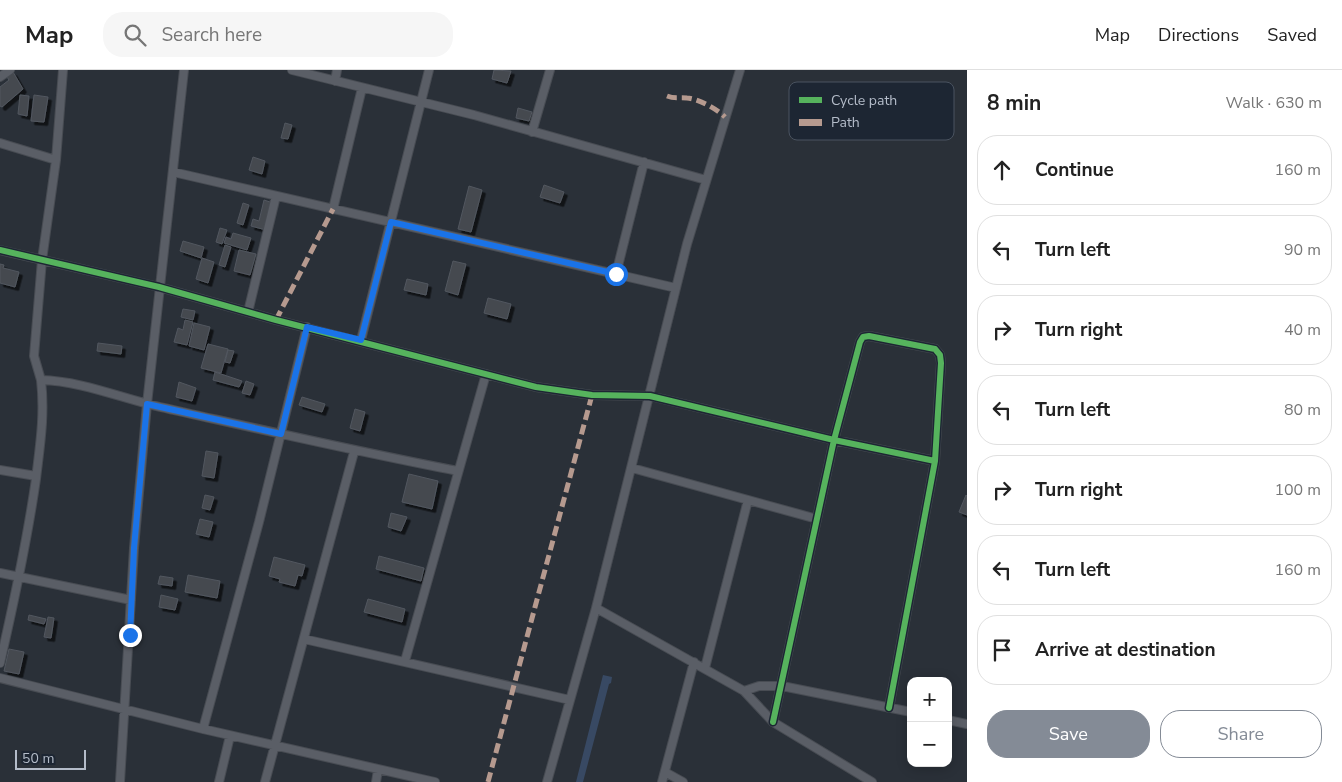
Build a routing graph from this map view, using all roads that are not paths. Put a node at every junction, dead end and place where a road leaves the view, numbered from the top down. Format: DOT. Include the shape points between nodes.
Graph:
graph roads {
  1 [pos="10,70"];
  2 [pos="63,70"];
  3 [pos="184,70"];
  4 [pos="292,70"];
  5 [pos="337,70"];
  6 [pos="429,70"];
  7 [pos="550,70"];
  8 [pos="740,70"];
  9 [pos="0,77"];
  10 [pos="335,81"];
  11 [pos="362,88"];
  12 [pos="421,102"];
  13 [pos="532,132"];
  14 [pos="0,142"];
  15 [pos="56,160"];
  16 [pos="644,162"];
  17 [pos="173,172"];
  18 [pos="706,180"];
  19 [pos="276,196"];
  20 [pos="333,209"];
  21 [pos="391,222"];
  22 [pos="0,250"];
  23 [pos="42,260"];
  24 [pos="616,274"];
  25 [pos="160,287"];
  26 [pos="676,288"];
  27 [pos="248,312"];
  28 [pos="307,327"];
  29 [pos="361,340"];
  30 [pos="486,374"];
  31 [pos="41,380"];
  32 [pos="650,396"];
  33 [pos="147,404"];
  34 [pos="281,434"];
  35 [pos="834,440"];
  36 [pos="354,452"];
  37 [pos="935,461"];
  38 [pos="632,468"];
  39 [pos="0,470"];
  40 [pos="458,471"];
  41 [pos="36,476"];
  42 [pos="748,500"];
  43 [pos="817,519"];
  44 [pos="0,573"];
  45 [pos="19,577"];
  46 [pos="131,600"];
  47 [pos="596,608"];
  48 [pos="304,639"];
  49 [pos="405,660"];
  50 [pos="694,662"];
  51 [pos="0,663"];
  52 [pos="705,668"];
  53 [pos="0,678"];
  54 [pos="782,686"];
  55 [pos="744,691"];
  56 [pos="570,700"];
  57 [pos="889,708"];
  58 [pos="126,710"];
  59 [pos="907,711"];
  60 [pos="952,721"];
  61 [pos="773,722"];
  62 [pos="967,724"];
  63 [pos="203,729"];
  64 [pos="230,736"];
  65 [pos="276,746"];
  66 [pos="378,770"];
  67 [pos="665,772"];
  68 [pos="120,782"];
  69 [pos="219,782"];
  70 [pos="266,782"];
  71 [pos="376,782"];
  72 [pos="435,782"];
  73 [pos="546,782"];
  74 [pos="662,782"];
  75 [pos="683,782"];
  76 [pos="872,782"];
  1 -- 9 [label="street"];
  2 -- 15 [label="street"];
  3 -- 17 [label="street"];
  4 -- 10 [label="street"];
  5 -- 10 [label="street"];
  6 -- 12 [label="street"];
  7 -- 13 [label="street"];
  8 -- 18 [label="street"];
  10 -- 11 [label="street"];
  11 -- 12 [label="street"];
  11 -- 20 [label="street"];
  12 -- 13 [label="street"];
  12 -- 21 [label="street"];
  13 -- 16 [label="street"];
  14 -- 15 [label="street"];
  15 -- 23 [label="street"];
  16 -- 18 [label="street"];
  16 -- 24 [label="street"];
  17 -- 19 [label="street"];
  17 -- 25 [label="street"];
  18 -- 26 [label="street"];
  19 -- 20 [label="street"];
  19 -- 27 [label="street"];
  20 -- 21 [label="street"];
  21 -- 24 [label="street"];
  21 -- 29 [label="street"];
  22 -- 23 [label="street"];
  23 -- 25 [label="street"];
  23 -- 31 [label="street" via="34,356"];
  24 -- 26 [label="street"];
  25 -- 27 [label="street"];
  25 -- 33 [label="street"];
  26 -- 32 [label="street"];
  27 -- 28 [label="street"];
  28 -- 29 [label="street"];
  28 -- 34 [label="street"];
  29 -- 30 [label="street"];
  30 -- 32 [label="street" via="563,392"];
  30 -- 40 [label="street"];
  31 -- 33 [label="street" via="60,381"];
  31 -- 41 [label="street" via="44,406"];
  32 -- 35 [label="street"];
  32 -- 38 [label="street"];
  33 -- 34 [label="street"];
  33 -- 46 [label="street"];
  34 -- 36 [label="street"];
  34 -- 63 [label="street"];
  35 -- 37 [label="street"];
  35 -- 37 [label="street" via="864,337 935,349 941,363"];
  35 -- 43 [label="street"];
  36 -- 40 [label="street"];
  36 -- 48 [label="street"];
  37 -- 57 [label="street"];
  38 -- 42 [label="street"];
  38 -- 47 [label="street"];
  39 -- 41 [label="street"];
  40 -- 49 [label="street"];
  41 -- 45 [label="street"];
  42 -- 43 [label="street"];
  42 -- 52 [label="street"];
  43 -- 54 [label="street"];
  44 -- 45 [label="street"];
  45 -- 46 [label="street"];
  45 -- 51 [label="street"];
  46 -- 58 [label="street"];
  47 -- 50 [label="street"];
  47 -- 56 [label="street"];
  48 -- 49 [label="street"];
  48 -- 65 [label="street"];
  49 -- 56 [label="street"];
  50 -- 52 [label="street"];
  50 -- 67 [label="street"];
  52 -- 55 [label="street"];
  53 -- 58 [label="street"];
  54 -- 55 [label="street" via="759,686"];
  54 -- 57 [label="street"];
  54 -- 61 [label="street"];
  55 -- 61 [label="street"];
  56 -- 73 [label="street"];
  57 -- 59 [label="street"];
  58 -- 63 [label="street"];
  58 -- 68 [label="street"];
  60 -- 62 [label="street"];
  61 -- 76 [label="street"];
  63 -- 64 [label="street"];
  64 -- 65 [label="street"];
  64 -- 69 [label="street"];
  65 -- 66 [label="street"];
  65 -- 70 [label="street"];
  66 -- 71 [label="street"];
  66 -- 72 [label="street"];
  67 -- 74 [label="street"];
  67 -- 75 [label="street"];
}
